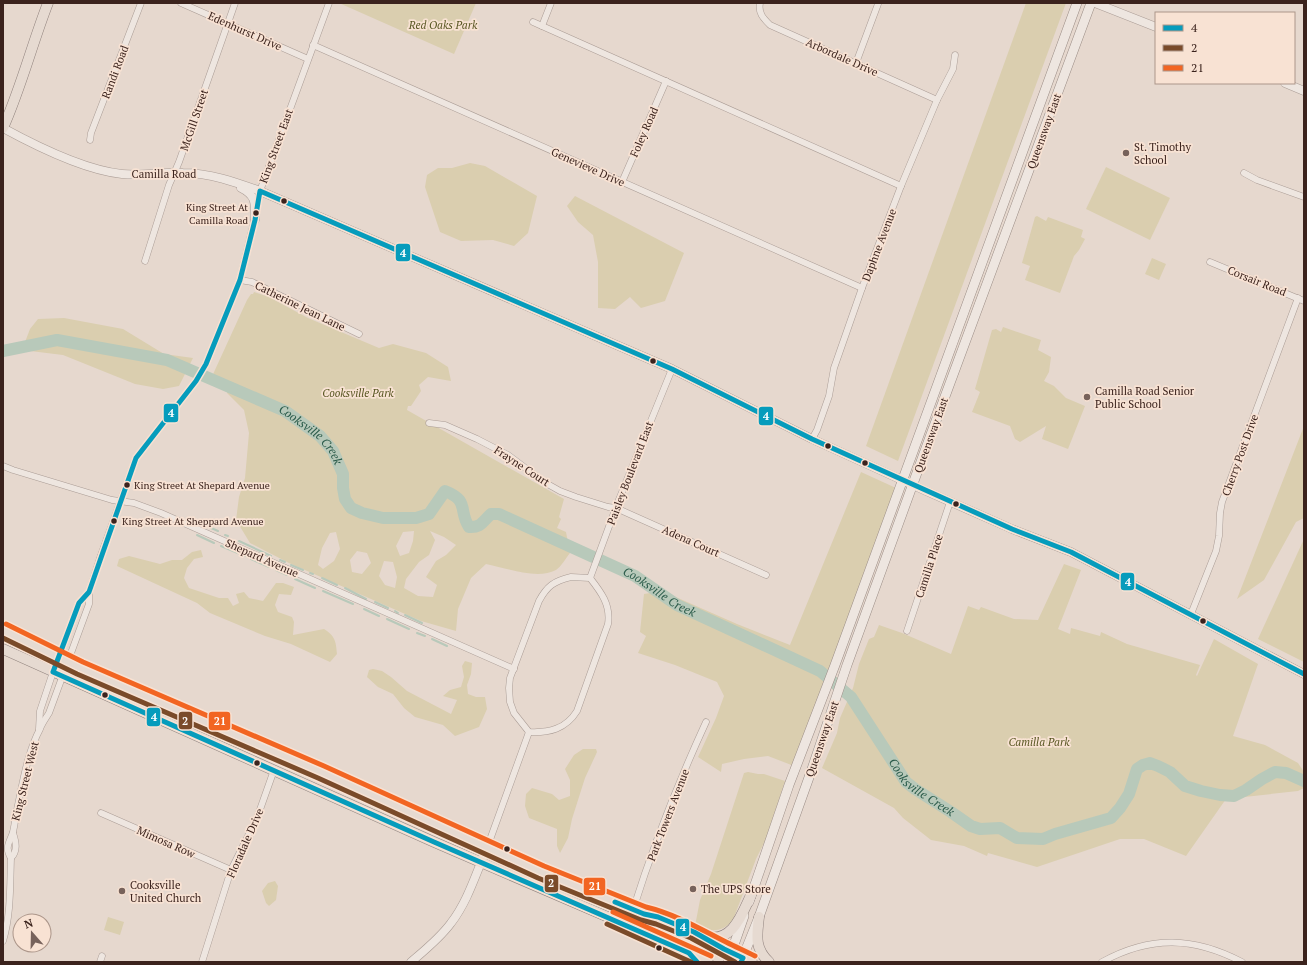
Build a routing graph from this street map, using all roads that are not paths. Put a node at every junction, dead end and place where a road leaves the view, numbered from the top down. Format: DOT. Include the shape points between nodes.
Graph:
graph roads {
  1 [pos="48,3"];
  2 [pos="141,3"];
  3 [pos="181,3"];
  4 [pos="235,3"];
  5 [pos="329,3"];
  6 [pos="551,3"];
  7 [pos="760,3"];
  8 [pos="1077,3"];
  9 [pos="1091,3"];
  10 [pos="1095,3"];
  11 [pos="878,4"];
  12 [pos="533,22"];
  13 [pos="227,24"];
  14 [pos="542,26"];
  15 [pos="1155,27"];
  16 [pos="314,45"];
  17 [pos="955,55"];
  18 [pos="308,59"];
  19 [pos="856,63"];
  20 [pos="666,81"];
  21 [pos="1287,84"];
  22 [pos="1304,91"];
  23 [pos="937,100"];
  24 [pos="3,128"];
  25 [pos="90,140"];
  26 [pos="175,173"];
  27 [pos="1244,173"];
  28 [pos="220,178"];
  29 [pos="622,182"];
  30 [pos="901,186"];
  31 [pos="260,191"];
  32 [pos="1304,196"];
  33 [pos="255,220"];
  34 [pos="145,260"];
  35 [pos="1210,262"];
  36 [pos="240,280"];
  37 [pos="862,288"];
  38 [pos="1301,300"];
  39 [pos="359,334"];
  40 [pos="672,369"];
  41 [pos="429,424"];
  42 [pos="812,438"];
  43 [pos="3,466"];
  44 [pos="902,480"];
  45 [pos="913,485"];
  46 [pos="120,501"];
  47 [pos="950,502"];
  48 [pos="616,508"];
  49 [pos="591,575"];
  50 [pos="766,575"];
  51 [pos="89,592"];
  52 [pos="1191,614"];
  53 [pos="3,630"];
  54 [pos="907,631"];
  55 [pos="3,649"];
  56 [pos="63,659"];
  57 [pos="514,669"];
  58 [pos="58,674"];
  59 [pos="1304,674"];
  60 [pos="706,722"];
  61 [pos="39,729"];
  62 [pos="529,732"];
  63 [pos="274,770"];
  64 [pos="101,813"];
  65 [pos="487,848"];
  66 [pos="481,862"];
  67 [pos="231,870"];
  68 [pos="751,895"];
  69 [pos="633,910"];
  70 [pos="759,917"];
  71 [pos="694,932"];
  72 [pos="3,941"];
  73 [pos="689,953"];
  74 [pos="729,957"];
  75 [pos="745,961"];
  76 [pos="202,962"];
  77 [pos="411,962"];
  78 [pos="697,962"];
  79 [pos="708,962"];
  80 [pos="769,962"];
  81 [pos="1102,962"];
  82 [pos="1242,962"];
  1 -- 24 [label="main road" via="12,109"];
  2 -- 25 [label="street, Randi Road"];
  3 -- 13 [label="street, Edenhurst Drive"];
  4 -- 13 [label="street, McGill Street"];
  5 -- 16 [label="street, King Street East"];
  6 -- 14 [label="street"];
  7 -- 19 [label="street, Arbordale Drive" via="760,14 770,25"];
  8 -- 44 [label="main road, Queensway East"];
  9 -- 45 [label="main road, Queensway East"];
  10 -- 15 [label="street"];
  11 -- 19 [label="street"];
  12 -- 14 [label="street"];
  13 -- 18 [label="street, Edenhurst Drive"];
  13 -- 26 [label="street, McGill Street"];
  14 -- 20 [label="street"];
  16 -- 18 [label="street, King Street East"];
  16 -- 29 [label="street, Genevieve Drive"];
  17 -- 23 [label="street, Daphne Avenue" via="953,69"];
  18 -- 31 [label="street, King Street East"];
  19 -- 23 [label="street, Arbordale Drive"];
  20 -- 29 [label="street, Foley Road"];
  20 -- 30 [label="street"];
  21 -- 22 [label="street"];
  23 -- 30 [label="street, Daphne Avenue"];
  24 -- 26 [label="street, Camilla Road" via="66,158 96,168 129,174"];
  26 -- 28 [label="street, Camilla Road"];
  26 -- 34 [label="street, McGill Street"];
  27 -- 32 [label="street"];
  28 -- 31 [label="street, Camilla Road"];
  28 -- 33 [label="street" via="250,194 254,201"];
  29 -- 37 [label="street, Genevieve Drive"];
  30 -- 37 [label="street, Daphne Avenue"];
  31 -- 33 [label="street, King Street East"];
  31 -- 40 [label="street, Camilla Road"];
  33 -- 36 [label="street, King Street East"];
  35 -- 38 [label="street, Corsair Road"];
  36 -- 39 [label="street, Catherine Jean Lane" via="252,282"];
  36 -- 46 [label="street, King Street East" via="203,369 136,458"];
  37 -- 42 [label="street, Daphne Avenue" via="834,368 817,430"];
  38 -- 52 [label="street, Cherry Post Drive" via="1222,502 1216,550"];
  40 -- 42 [label="street, Camilla Road"];
  40 -- 48 [label="street, Paisley Boulevard East"];
  41 -- 48 [label="street, Frayne Court" via="445,425 496,448 560,491"];
  42 -- 44 [label="street, Camilla Road"];
  43 -- 46 [label="street, Shepard Avenue"];
  44 -- 45 [label="street, Camilla Road"];
  44 -- 68 [label="main road, Queensway East"];
  45 -- 47 [label="street, Camilla Road"];
  45 -- 70 [label="main road, Queensway East"];
  46 -- 51 [label="street, King Street East"];
  46 -- 57 [label="street, Shepard Avenue" via="134,503 180,521"];
  47 -- 52 [label="street, Camilla Road" via="1070,552"];
  47 -- 54 [label="street, Camilla Place"];
  48 -- 49 [label="street, Paisley Boulevard East"];
  48 -- 50 [label="street, Adena Court"];
  49 -- 57 [label="street" via="560,579 543,593"];
  49 -- 62 [label="street" via="604,597 609,616 577,711 559,728 542,733"];
  51 -- 56 [label="street, King Street East" via="89,604"];
  51 -- 56 [label="street, King Street East" via="79,603"];
  52 -- 59 [label="street, Camilla Road"];
  53 -- 56 [label="main road"];
  55 -- 58 [label="main road"];
  56 -- 58 [label="street"];
  56 -- 58 [label="street"];
  56 -- 65 [label="main road"];
  57 -- 62 [label="street" via="510,678 510,702 514,713"];
  58 -- 61 [label="street, King Street West" via="49,713"];
  58 -- 61 [label="street, King Street West" via="40,711"];
  58 -- 63 [label="main road"];
  60 -- 69 [label="street, Park Towers Avenue" via="665,819"];
  61 -- 72 [label="street, King Street West" via="9,841 8,854 11,858 7,923"];
  62 -- 65 [label="street"];
  63 -- 66 [label="main road"];
  63 -- 67 [label="street, Floradale Drive" via="257,818"];
  64 -- 67 [label="street, Mimosa Row"];
  65 -- 66 [label="street"];
  65 -- 69 [label="main road"];
  66 -- 73 [label="main road"];
  66 -- 77 [label="street" via="462,908 451,924"];
  67 -- 76 [label="street, Floradale Drive"];
  68 -- 71 [label="main road" via="736,925 726,934 712,938"];
  68 -- 74 [label="main road, Queensway East"];
  69 -- 71 [label="main road"];
  70 -- 75 [label="main road, Queensway East"];
  70 -- 80 [label="main road" via="757,940 762,956"];
  71 -- 74 [label="main road"];
  73 -- 78 [label="main road"];
  73 -- 79 [label="main road"];
  74 -- 75 [label="main road"];
  81 -- 82 [label="street" via="1128,950 1172,942 1209,948"];
}
